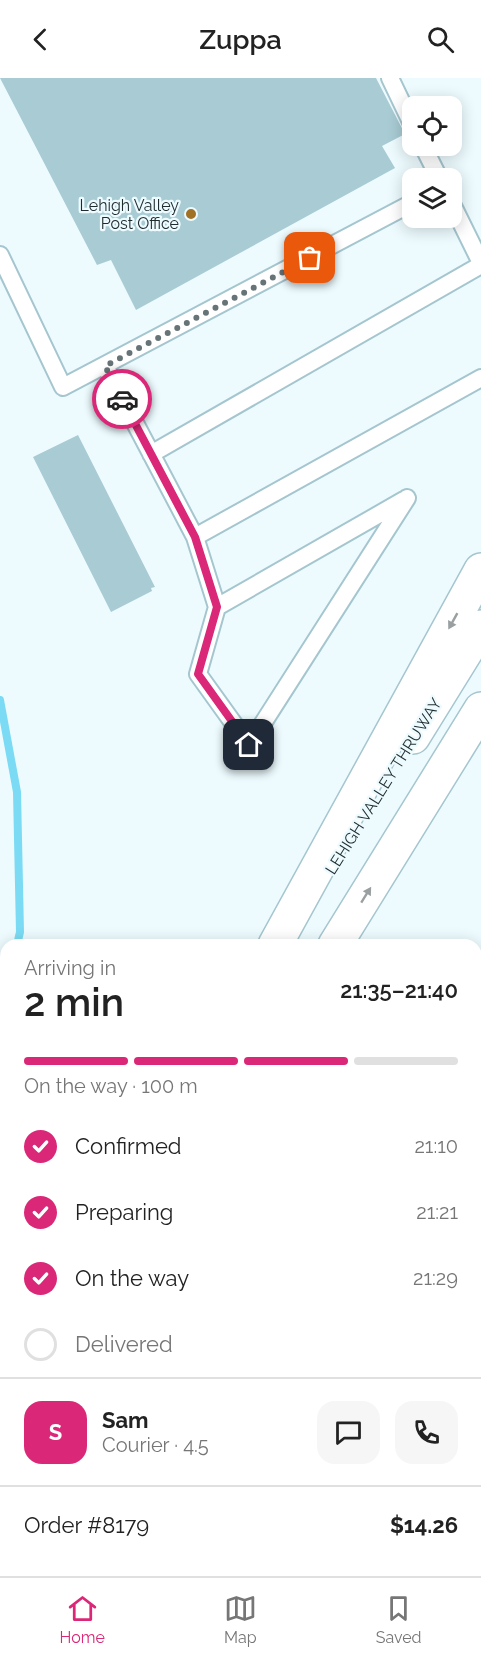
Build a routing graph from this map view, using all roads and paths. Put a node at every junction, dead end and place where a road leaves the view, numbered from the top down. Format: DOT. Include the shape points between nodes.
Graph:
graph roads {
  1 [pos="390,78"];
  2 [pos="402,103"];
  3 [pos="402,208"];
  4 [pos="462,225"];
  5 [pos="0,255"];
  6 [pos="481,264"];
  7 [pos="105,366"];
  8 [pos="481,378"];
  9 [pos="151,454"];
  10 [pos="195,537"];
  11 [pos="481,570"];
  12 [pos="217,607"];
  13 [pos="481,627"];
  14 [pos="481,709"];
  15 [pos="278,939"];
  16 [pos="289,939"];
  17 [pos="339,939"];
  1 -- 2 [label="lane"];
  3 -- 7 [label="lane"];
  4 -- 6 [label="lane"];
  5 -- 7 [label="lane" via="63,387"];
  6 -- 9 [label="lane"];
  7 -- 9 [label="lane"];
  8 -- 10 [label="lane"];
  9 -- 10 [label="lane"];
  10 -- 12 [label="lane"];
  11 -- 15 [label="highway, one-way"];
  12 -- 12 [label="lane" via="198,674 249,745 407,498"];
  13 -- 16 [label="highway, LEHIGH VALLEY THRUWAY"];
  17 -- 14 [label="highway, one-way"];
}
